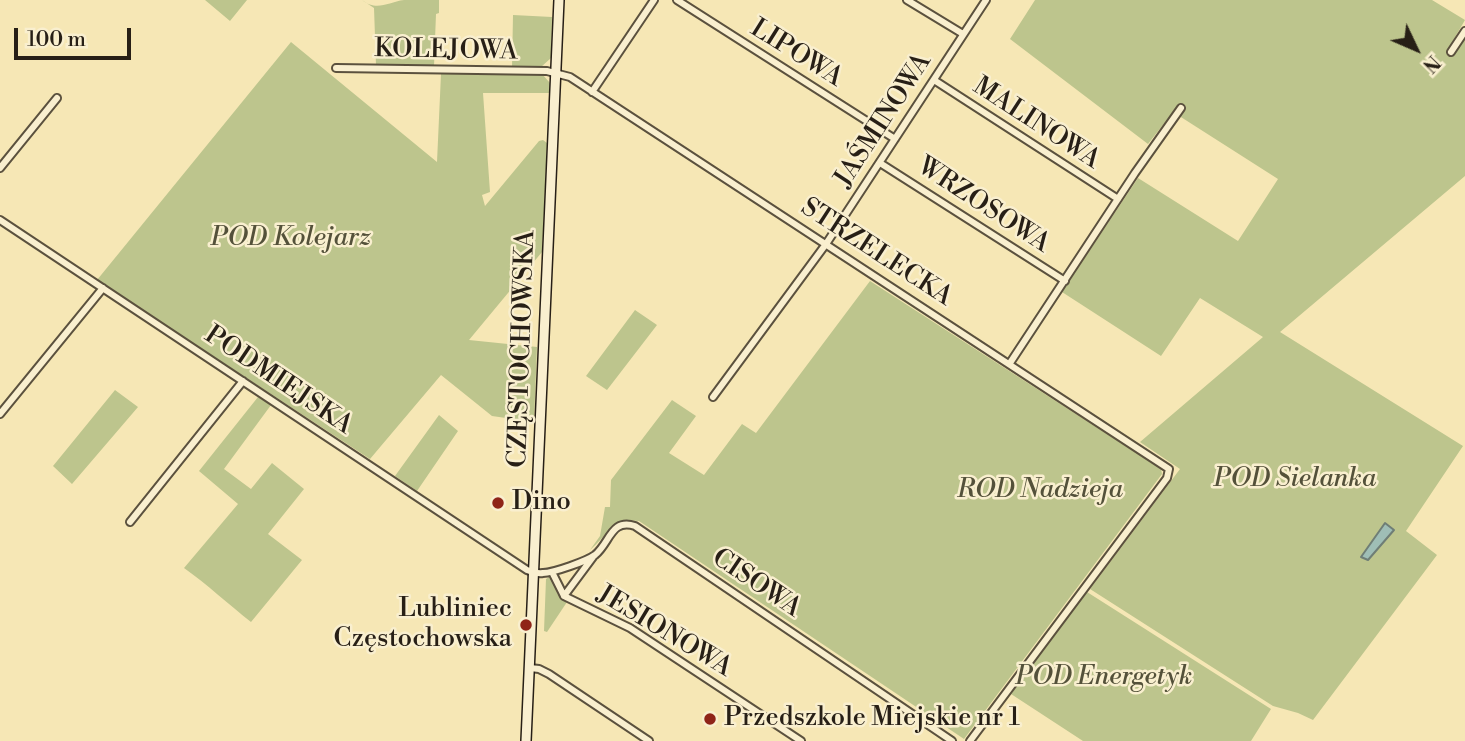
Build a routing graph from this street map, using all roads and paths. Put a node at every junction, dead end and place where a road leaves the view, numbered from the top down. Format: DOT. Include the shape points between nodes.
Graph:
graph roads {
  1 [pos="559,0"];
  2 [pos="654,0"];
  3 [pos="677,0"];
  4 [pos="907,0"];
  5 [pos="986,0"];
  6 [pos="1465,31"];
  7 [pos="963,34"];
  8 [pos="1451,52"];
  9 [pos="336,68"];
  10 [pos="556,73"];
  11 [pos="934,80"];
  12 [pos="592,92"];
  13 [pos="57,98"];
  14 [pos="1181,108"];
  15 [pos="895,139"];
  16 [pos="880,163"];
  17 [pos="0,168"];
  18 [pos="1118,199"];
  19 [pos="0,220"];
  20 [pos="827,244"];
  21 [pos="1065,281"];
  22 [pos="103,288"];
  23 [pos="1010,363"];
  24 [pos="243,381"];
  25 [pos="713,397"];
  26 [pos="0,414"];
  27 [pos="130,522"];
  28 [pos="594,555"];
  29 [pos="552,572"];
  30 [pos="535,573"];
  31 [pos="564,596"];
  32 [pos="530,668"];
  33 [pos="526,741"];
  34 [pos="649,741"];
  35 [pos="801,741"];
  36 [pos="952,741"];
  37 [pos="970,741"];
  1 -- 10 [label="main road, CZĘSTOCHOWSKA"];
  2 -- 12 [label="street"];
  3 -- 15 [label="street, LIPOWA"];
  4 -- 7 [label="street"];
  5 -- 7 [label="street, JAŚMINOWA"];
  6 -- 8 [label="street"];
  7 -- 11 [label="street, JAŚMINOWA"];
  9 -- 10 [label="street, KOLEJOWA"];
  10 -- 12 [label="street, STRZELECKA"];
  10 -- 30 [label="main road, CZĘSTOCHOWSKA"];
  11 -- 15 [label="street, JAŚMINOWA"];
  11 -- 18 [label="street, MALINOWA"];
  12 -- 20 [label="street, STRZELECKA"];
  13 -- 17 [label="street"];
  14 -- 18 [label="street, MALINOWA"];
  15 -- 16 [label="street, JAŚMINOWA"];
  16 -- 20 [label="street, JAŚMINOWA"];
  16 -- 21 [label="street, WRZOSOWA"];
  18 -- 21 [label="street, MALINOWA"];
  19 -- 22 [label="street, PODMIEJSKA"];
  20 -- 23 [label="street, STRZELECKA"];
  20 -- 25 [label="street, JAŚMINOWA"];
  21 -- 23 [label="street, MALINOWA"];
  22 -- 24 [label="street, PODMIEJSKA"];
  22 -- 26 [label="street"];
  23 -- 37 [label="street, STRZELECKA" via="1170,473"];
  24 -- 27 [label="street"];
  24 -- 30 [label="street, PODMIEJSKA"];
  28 -- 29 [label="street, CISOWA"];
  28 -- 31 [label="street"];
  28 -- 36 [label="street, CISOWA" via="615,528 635,526"];
  29 -- 30 [label="street, CISOWA"];
  29 -- 31 [label="street, JESIONOWA"];
  30 -- 32 [label="main road, CZĘSTOCHOWSKA"];
  31 -- 35 [label="street, JESIONOWA" via="630,628"];
  32 -- 33 [label="main road, CZĘSTOCHOWSKA"];
  32 -- 34 [label="street" via="549,674"];
}
